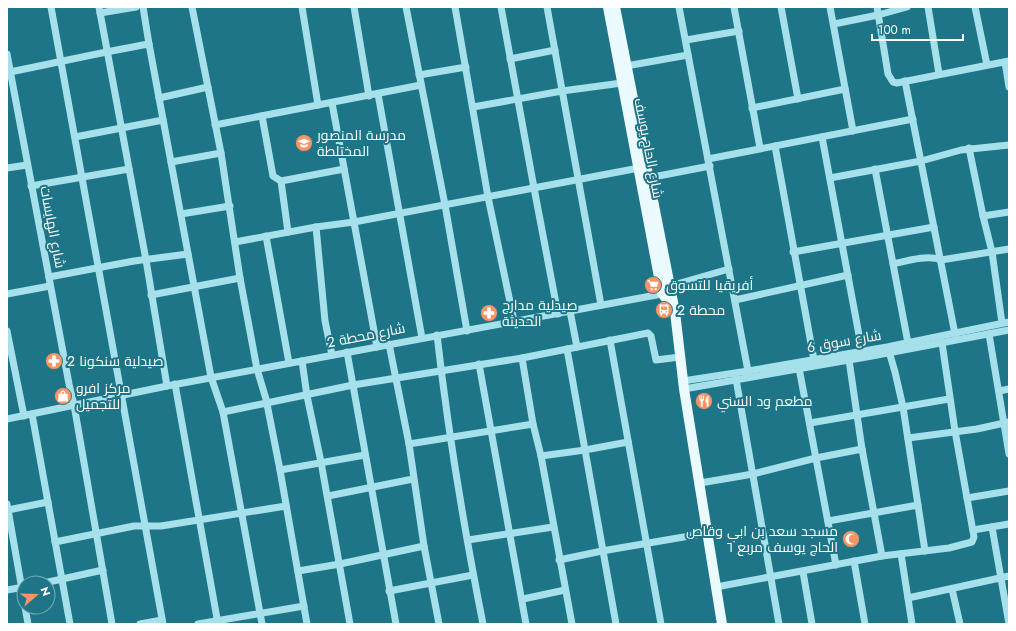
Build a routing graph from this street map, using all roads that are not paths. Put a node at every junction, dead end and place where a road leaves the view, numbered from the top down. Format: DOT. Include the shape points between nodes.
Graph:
graph roads {
  1 [pos="51,7"];
  2 [pos="136,7"];
  3 [pos="144,7"];
  4 [pos="192,7"];
  5 [pos="302,7"];
  6 [pos="354,7"];
  7 [pos="406,7"];
  8 [pos="454,7"];
  9 [pos="501,7"];
  10 [pos="547,7"];
  11 [pos="608,7"];
  12 [pos="616,7"];
  13 [pos="679,7"];
  14 [pos="734,7"];
  15 [pos="782,7"];
  16 [pos="830,7"];
  17 [pos="877,7"];
  18 [pos="907,7"];
  19 [pos="928,7"];
  20 [pos="975,7"];
  21 [pos="100,10"];
  22 [pos="878,15"];
  23 [pos="834,24"];
  24 [pos="739,31"];
  25 [pos="686,40"];
  26 [pos="149,44"];
  27 [pos="554,50"];
  28 [pos="107,51"];
  29 [pos="7,54"];
  30 [pos="688,55"];
  31 [pos="510,58"];
  32 [pos="1007,61"];
  33 [pos="62,62"];
  34 [pos="987,65"];
  35 [pos="626,66"];
  36 [pos="466,67"];
  37 [pos="10,72"];
  38 [pos="939,74"];
  39 [pos="419,75"];
  40 [pos="905,81"];
  41 [pos="622,83"];
  42 [pos="421,85"];
  43 [pos="208,87"];
  44 [pos="1009,87"];
  45 [pos="845,89"];
  46 [pos="562,91"];
  47 [pos="378,94"];
  48 [pos="369,96"];
  49 [pos="159,98"];
  50 [pos="517,99"];
  51 [pos="798,99"];
  52 [pos="332,103"];
  53 [pos="318,105"];
  54 [pos="473,107"];
  55 [pos="752,108"];
  56 [pos="262,116"];
  57 [pos="913,119"];
  58 [pos="163,120"];
  59 [pos="215,125"];
  60 [pos="121,128"];
  61 [pos="853,130"];
  62 [pos="75,137"];
  63 [pos="822,137"];
  64 [pos="1009,145"];
  65 [pos="775,146"];
  66 [pos="760,148"];
  67 [pos="969,148"];
  68 [pos="221,152"];
  69 [pos="708,159"];
  70 [pos="921,161"];
  71 [pos="170,162"];
  72 [pos="27,165"];
  73 [pos="710,166"];
  74 [pos="7,168"];
  75 [pos="639,168"];
  76 [pos="129,169"];
  77 [pos="344,169"];
  78 [pos="875,169"];
  79 [pos="82,177"];
  80 [pos="648,178"];
  81 [pos="830,178"];
  82 [pos="281,180"];
  83 [pos="579,180"];
  84 [pos="31,186"];
  85 [pos="534,188"];
  86 [pos="488,197"];
  87 [pos="445,205"];
  88 [pos="230,206"];
  89 [pos="1009,212"];
  90 [pos="400,213"];
  91 [pos="181,214"];
  92 [pos="983,216"];
  93 [pos="354,222"];
  94 [pos="316,227"];
  95 [pos="934,227"];
  96 [pos="288,232"];
  97 [pos="887,235"];
  98 [pos="266,236"];
  99 [pos="235,242"];
  100 [pos="842,244"];
  101 [pos="1009,249"];
  102 [pos="794,252"];
  103 [pos="992,252"];
  104 [pos="188,254"];
  105 [pos="146,260"];
  106 [pos="941,260"];
  107 [pos="893,264"];
  108 [pos="98,268"];
  109 [pos="729,270"];
  110 [pos="848,275"];
  111 [pos="49,277"];
  112 [pos="240,278"];
  113 [pos="800,285"];
  114 [pos="50,286"];
  115 [pos="194,288"];
  116 [pos="668,290"];
  117 [pos="7,294"];
  118 [pos="151,295"];
  119 [pos="735,300"];
  120 [pos="601,305"];
  121 [pos="570,311"];
  122 [pos="558,314"];
  123 [pos="514,321"];
  124 [pos="1005,323"];
  125 [pos="1009,330"];
  126 [pos="7,331"];
  127 [pos="467,331"];
  128 [pos="955,334"];
  129 [pos="988,334"];
  130 [pos="437,335"];
  131 [pos="422,338"];
  132 [pos="610,340"];
  133 [pos="908,343"];
  134 [pos="942,343"];
  135 [pos="389,344"];
  136 [pos="377,346"];
  137 [pos="577,347"];
  138 [pos="567,349"];
  139 [pos="888,350"];
  140 [pos="862,351"];
  141 [pos="347,352"];
  142 [pos="332,355"];
  143 [pos="680,357"];
  144 [pos="522,358"];
  145 [pos="814,360"];
  146 [pos="849,360"];
  147 [pos="302,361"];
  148 [pos="289,363"];
  149 [pos="479,364"];
  150 [pos="799,368"];
  151 [pos="257,369"];
  152 [pos="441,370"];
  153 [pos="748,371"];
  154 [pos="211,378"];
  155 [pos="395,378"];
  156 [pos="736,379"];
  157 [pos="171,385"];
  158 [pos="353,385"];
  159 [pos="684,385"];
  160 [pos="1009,389"];
  161 [pos="999,390"];
  162 [pos="121,395"];
  163 [pos="307,396"];
  164 [pos="949,399"];
  165 [pos="267,403"];
  166 [pos="74,405"];
  167 [pos="903,407"];
  168 [pos="224,412"];
  169 [pos="858,414"];
  170 [pos="28,415"];
  171 [pos="7,419"];
  172 [pos="810,422"];
  173 [pos="1006,422"];
  174 [pos="533,424"];
  175 [pos="492,431"];
  176 [pos="954,431"];
  177 [pos="450,437"];
  178 [pos="908,438"];
  179 [pos="628,442"];
  180 [pos="409,444"];
  181 [pos="862,449"];
  182 [pos="585,450"];
  183 [pos="1009,454"];
  184 [pos="365,455"];
  185 [pos="541,456"];
  186 [pos="816,458"];
  187 [pos="321,462"];
  188 [pos="280,470"];
  189 [pos="752,474"];
  190 [pos="413,479"];
  191 [pos="700,483"];
  192 [pos="371,487"];
  193 [pos="1009,491"];
  194 [pos="328,496"];
  195 [pos="967,498"];
  196 [pos="48,502"];
  197 [pos="918,505"];
  198 [pos="286,506"];
  199 [pos="8,507"];
  200 [pos="242,513"];
  201 [pos="875,513"];
  202 [pos="199,521"];
  203 [pos="828,521"];
  204 [pos="1009,524"];
  205 [pos="145,526"];
  206 [pos="553,527"];
  207 [pos="992,528"];
  208 [pos="974,530"];
  209 [pos="96,533"];
  210 [pos="510,533"];
  211 [pos="707,533"];
  212 [pos="468,540"];
  213 [pos="55,542"];
  214 [pos="647,543"];
  215 [pos="424,546"];
  216 [pos="11,549"];
  217 [pos="602,551"];
  218 [pos="925,551"];
  219 [pos="901,554"];
  220 [pos="383,555"];
  221 [pos="882,556"];
  222 [pos="559,560"];
  223 [pos="854,562"];
  224 [pos="340,564"];
  225 [pos="836,565"];
  226 [pos="103,570"];
  227 [pos="298,572"];
  228 [pos="803,572"];
  229 [pos="19,575"];
  230 [pos="473,575"];
  231 [pos="1009,576"];
  232 [pos="772,578"];
  233 [pos="1001,578"];
  234 [pos="61,580"];
  235 [pos="56,581"];
  236 [pos="431,583"];
  237 [pos="716,587"];
  238 [pos="952,589"];
  239 [pos="390,590"];
  240 [pos="565,590"];
  241 [pos="908,598"];
  242 [pos="522,599"];
  243 [pos="304,606"];
  244 [pos="260,614"];
  245 [pos="163,622"];
  246 [pos="218,622"];
  247 [pos="70,624"];
  248 [pos="112,624"];
  249 [pos="140,624"];
  250 [pos="198,624"];
  251 [pos="262,624"];
  252 [pos="307,624"];
  253 [pos="350,624"];
  254 [pos="396,624"];
  255 [pos="439,624"];
  256 [pos="483,624"];
  257 [pos="526,624"];
  258 [pos="572,624"];
  259 [pos="616,624"];
  260 [pos="661,624"];
  261 [pos="722,624"];
  262 [pos="779,624"];
  263 [pos="812,624"];
  264 [pos="865,624"];
  265 [pos="912,624"];
  266 [pos="960,624"];
  267 [pos="1009,624"];
  1 -- 33 [label="street"];
  2 -- 21 [label="street"];
  3 -- 26 [label="street"];
  4 -- 43 [label="street"];
  5 -- 53 [label="street"];
  6 -- 48 [label="street"];
  7 -- 39 [label="street"];
  8 -- 36 [label="street"];
  9 -- 31 [label="street"];
  10 -- 27 [label="street"];
  11 -- 41 [label="main road, شارع الحاج يوسف"];
  12 -- 35 [label="main road, شارع الحاج يوسف"];
  13 -- 25 [label="street"];
  14 -- 24 [label="street"];
  15 -- 51 [label="street"];
  16 -- 23 [label="street"];
  17 -- 22 [label="street"];
  18 -- 22 [label="street"];
  19 -- 38 [label="street"];
  20 -- 34 [label="street"];
  21 -- 28 [label="street"];
  22 -- 23 [label="street"];
  22 -- 40 [label="street" via="888,74 893,82"];
  23 -- 45 [label="street"];
  24 -- 25 [label="street"];
  24 -- 55 [label="street"];
  25 -- 30 [label="street"];
  26 -- 28 [label="street"];
  26 -- 49 [label="street"];
  27 -- 31 [label="street"];
  27 -- 46 [label="street"];
  28 -- 33 [label="street"];
  28 -- 60 [label="street"];
  29 -- 37 [label="street, شارع الهايسات"];
  30 -- 35 [label="street"];
  30 -- 69 [label="street"];
  31 -- 50 [label="street"];
  32 -- 34 [label="street"];
  32 -- 44 [label="street"];
  33 -- 37 [label="street"];
  33 -- 62 [label="street"];
  34 -- 38 [label="street"];
  35 -- 80 [label="main road, شارع الحاج يوسف"];
  36 -- 39 [label="street"];
  36 -- 54 [label="street"];
  37 -- 72 [label="street, شارع الهايسات"];
  38 -- 40 [label="street"];
  39 -- 42 [label="street"];
  40 -- 57 [label="street"];
  41 -- 46 [label="street"];
  41 -- 75 [label="main road, شارع الحاج يوسف"];
  42 -- 47 [label="street"];
  42 -- 87 [label="street"];
  43 -- 49 [label="street"];
  43 -- 59 [label="street"];
  45 -- 51 [label="street"];
  45 -- 61 [label="street"];
  46 -- 50 [label="street"];
  46 -- 83 [label="street"];
  47 -- 48 [label="street"];
  47 -- 90 [label="street"];
  48 -- 52 [label="street"];
  49 -- 58 [label="street"];
  50 -- 54 [label="street"];
  50 -- 85 [label="street"];
  51 -- 55 [label="street"];
  52 -- 53 [label="street"];
  52 -- 77 [label="street"];
  53 -- 56 [label="street"];
  54 -- 86 [label="street"];
  55 -- 66 [label="street"];
  56 -- 59 [label="street"];
  56 -- 82 [label="street" via="273,176"];
  57 -- 61 [label="street"];
  57 -- 70 [label="street"];
  58 -- 60 [label="street"];
  58 -- 71 [label="street"];
  59 -- 68 [label="street"];
  60 -- 62 [label="street"];
  60 -- 76 [label="street"];
  61 -- 63 [label="street"];
  62 -- 79 [label="street"];
  63 -- 65 [label="street"];
  63 -- 81 [label="street"];
  64 -- 67 [label="street"];
  65 -- 66 [label="street"];
  65 -- 102 [label="street"];
  66 -- 69 [label="street"];
  67 -- 70 [label="street"];
  67 -- 92 [label="street"];
  68 -- 71 [label="street"];
  68 -- 88 [label="street"];
  69 -- 73 [label="street"];
  70 -- 78 [label="street"];
  70 -- 95 [label="street"];
  71 -- 91 [label="street"];
  72 -- 74 [label="street"];
  72 -- 84 [label="street, شارع الهايسات"];
  73 -- 80 [label="street"];
  73 -- 109 [label="street"];
  75 -- 83 [label="street"];
  75 -- 116 [label="main road, شارع الحاج يوسف"];
  76 -- 79 [label="street"];
  76 -- 105 [label="street"];
  77 -- 82 [label="street"];
  77 -- 93 [label="street"];
  78 -- 81 [label="street"];
  78 -- 97 [label="street"];
  79 -- 84 [label="street"];
  79 -- 108 [label="street"];
  80 -- 116 [label="main road, شارع الحاج يوسف"];
  81 -- 100 [label="street"];
  82 -- 96 [label="street"];
  83 -- 85 [label="street"];
  83 -- 120 [label="street"];
  84 -- 111 [label="street, شارع الهايسات"];
  85 -- 86 [label="street"];
  85 -- 122 [label="street"];
  86 -- 87 [label="street"];
  86 -- 123 [label="street"];
  87 -- 90 [label="street"];
  87 -- 127 [label="street"];
  88 -- 91 [label="street"];
  88 -- 99 [label="street"];
  89 -- 92 [label="street"];
  90 -- 93 [label="street"];
  90 -- 131 [label="street"];
  91 -- 104 [label="street"];
  92 -- 103 [label="street"];
  93 -- 94 [label="street"];
  93 -- 136 [label="street"];
  94 -- 96 [label="street"];
  94 -- 142 [label="street" via="325,321"];
  95 -- 97 [label="street"];
  95 -- 106 [label="street"];
  96 -- 98 [label="street"];
  97 -- 100 [label="street"];
  97 -- 107 [label="street"];
  98 -- 99 [label="street"];
  98 -- 148 [label="street"];
  99 -- 112 [label="street"];
  100 -- 102 [label="street"];
  100 -- 110 [label="street"];
  101 -- 103 [label="street"];
  102 -- 113 [label="street"];
  103 -- 106 [label="street"];
  103 -- 124 [label="street"];
  104 -- 105 [label="street"];
  104 -- 115 [label="street"];
  105 -- 108 [label="street"];
  105 -- 118 [label="street"];
  106 -- 107 [label="street" via="929,258"];
  106 -- 128 [label="street"];
  107 -- 133 [label="street"];
  108 -- 111 [label="street"];
  108 -- 162 [label="street"];
  109 -- 116 [label="street, شارع محطة 2"];
  109 -- 119 [label="street"];
  110 -- 113 [label="street"];
  110 -- 140 [label="street"];
  111 -- 114 [label="street, شارع الهايسات"];
  112 -- 115 [label="street"];
  112 -- 151 [label="street"];
  113 -- 119 [label="street"];
  113 -- 145 [label="street"];
  114 -- 117 [label="street"];
  114 -- 166 [label="street, شارع الهايسات"];
  115 -- 118 [label="street"];
  115 -- 154 [label="street"];
  116 -- 120 [label="street, شارع محطة 2"];
  116 -- 143 [label="main road" via="675,312"];
  118 -- 157 [label="street"];
  119 -- 153 [label="street"];
  120 -- 121 [label="street, شارع محطة 2"];
  121 -- 122 [label="street, شارع محطة 2"];
  121 -- 137 [label="street"];
  122 -- 123 [label="street, شارع محطة 2"];
  123 -- 127 [label="street, شارع محطة 2"];
  124 -- 128 [label="street, شارع سوق 6"];
  125 -- 129 [label="street, شارع سوق 6"];
  126 -- 170 [label="street"];
  127 -- 130 [label="street, شارع محطة 2"];
  128 -- 133 [label="street, شارع سوق 6"];
  129 -- 134 [label="street, شارع سوق 6"];
  129 -- 161 [label="street"];
  130 -- 131 [label="street, شارع محطة 2"];
  130 -- 152 [label="street"];
  131 -- 135 [label="street, شارع محطة 2"];
  132 -- 137 [label="street"];
  132 -- 143 [label="street" via="648,333 651,336 656,360"];
  132 -- 179 [label="street"];
  133 -- 139 [label="street, شارع سوق 6"];
  134 -- 139 [label="street, شارع سوق 6"];
  134 -- 164 [label="street"];
  135 -- 136 [label="street, شارع محطة 2"];
  135 -- 155 [label="street"];
  136 -- 141 [label="street, شارع محطة 2"];
  137 -- 138 [label="street"];
  138 -- 144 [label="street"];
  138 -- 182 [label="street"];
  139 -- 140 [label="street, شارع سوق 6"];
  139 -- 146 [label="street, شارع سوق 6"];
  139 -- 167 [label="street"];
  140 -- 145 [label="street, شارع سوق 6"];
  141 -- 142 [label="street, شارع محطة 2"];
  141 -- 158 [label="street"];
  142 -- 147 [label="street, شارع محطة 2"];
  143 -- 159 [label="main road"];
  144 -- 149 [label="street"];
  144 -- 174 [label="street"];
  145 -- 153 [label="street, شارع سوق 6"];
  146 -- 150 [label="street, شارع سوق 6"];
  146 -- 169 [label="street"];
  147 -- 148 [label="street, شارع محطة 2"];
  147 -- 163 [label="street"];
  148 -- 151 [label="street, شارع محطة 2"];
  149 -- 152 [label="street"];
  149 -- 175 [label="street"];
  150 -- 156 [label="street, شارع سوق 6"];
  150 -- 172 [label="street"];
  151 -- 154 [label="street, شارع محطة 2"];
  151 -- 165 [label="street"];
  152 -- 155 [label="street"];
  152 -- 177 [label="street"];
  153 -- 159 [label="street, شارع سوق 6"];
  154 -- 157 [label="street, شارع محطة 2"];
  154 -- 168 [label="street"];
  155 -- 158 [label="street"];
  155 -- 180 [label="street"];
  156 -- 159 [label="street, شارع سوق 6"];
  156 -- 189 [label="street"];
  157 -- 162 [label="street, شارع محطة 2"];
  157 -- 202 [label="street"];
  158 -- 163 [label="street"];
  158 -- 184 [label="street"];
  159 -- 191 [label="main road"];
  160 -- 161 [label="street"];
  161 -- 173 [label="street"];
  162 -- 166 [label="street, شارع محطة 2"];
  162 -- 205 [label="street"];
  163 -- 165 [label="street"];
  163 -- 187 [label="street"];
  164 -- 167 [label="street"];
  164 -- 176 [label="street"];
  165 -- 168 [label="street"];
  165 -- 188 [label="street"];
  166 -- 170 [label="street, شارع محطة 2"];
  166 -- 209 [label="street, شارع الهايسات"];
  167 -- 169 [label="street"];
  167 -- 178 [label="street"];
  168 -- 200 [label="street"];
  169 -- 172 [label="street"];
  169 -- 181 [label="street"];
  170 -- 171 [label="street, شارع محطة 2"];
  170 -- 196 [label="street"];
  172 -- 186 [label="street"];
  173 -- 176 [label="street"];
  173 -- 183 [label="street"];
  174 -- 175 [label="street"];
  174 -- 185 [label="street"];
  175 -- 177 [label="street"];
  175 -- 210 [label="street"];
  176 -- 178 [label="street"];
  176 -- 195 [label="street"];
  177 -- 180 [label="street"];
  177 -- 212 [label="street"];
  178 -- 197 [label="street"];
  179 -- 182 [label="street"];
  179 -- 214 [label="street"];
  180 -- 190 [label="street"];
  181 -- 186 [label="street"];
  181 -- 201 [label="street"];
  182 -- 185 [label="street"];
  182 -- 217 [label="street"];
  184 -- 187 [label="street"];
  184 -- 192 [label="street"];
  185 -- 206 [label="street"];
  186 -- 189 [label="street"];
  186 -- 203 [label="street"];
  187 -- 188 [label="street"];
  187 -- 194 [label="street"];
  188 -- 198 [label="street"];
  189 -- 191 [label="street"];
  189 -- 232 [label="street"];
  190 -- 192 [label="street"];
  190 -- 215 [label="street"];
  191 -- 211 [label="main road"];
  192 -- 194 [label="street"];
  192 -- 220 [label="street"];
  193 -- 195 [label="street"];
  194 -- 224 [label="street"];
  195 -- 208 [label="street"];
  196 -- 199 [label="street"];
  196 -- 213 [label="street"];
  197 -- 201 [label="street"];
  197 -- 218 [label="street"];
  198 -- 200 [label="street"];
  198 -- 227 [label="street"];
  199 -- 216 [label="street"];
  200 -- 202 [label="street"];
  200 -- 244 [label="street"];
  201 -- 203 [label="street"];
  201 -- 221 [label="street"];
  202 -- 205 [label="street"];
  202 -- 246 [label="street"];
  203 -- 225 [label="street"];
  204 -- 207 [label="street"];
  205 -- 209 [label="street"];
  205 -- 245 [label="street"];
  206 -- 210 [label="street"];
  206 -- 222 [label="street"];
  207 -- 208 [label="street"];
  207 -- 233 [label="street"];
  208 -- 218 [label="street" via="972,542"];
  209 -- 213 [label="street"];
  209 -- 226 [label="street, شارع الهايسات"];
  210 -- 212 [label="street"];
  210 -- 242 [label="street"];
  211 -- 214 [label="street"];
  211 -- 237 [label="main road"];
  212 -- 230 [label="street"];
  213 -- 234 [label="street"];
  214 -- 217 [label="street"];
  214 -- 260 [label="street"];
  215 -- 220 [label="street"];
  215 -- 236 [label="street"];
  216 -- 229 [label="street"];
  217 -- 222 [label="street"];
  217 -- 259 [label="street"];
  218 -- 219 [label="street"];
  219 -- 221 [label="street"];
  219 -- 241 [label="street"];
  220 -- 224 [label="street"];
  220 -- 239 [label="street"];
  221 -- 223 [label="street"];
  222 -- 240 [label="street"];
  223 -- 225 [label="street"];
  223 -- 264 [label="street"];
  224 -- 227 [label="street"];
  224 -- 253 [label="street"];
  225 -- 228 [label="street"];
  226 -- 234 [label="street"];
  226 -- 248 [label="street, شارع الهايسات"];
  227 -- 243 [label="street"];
  228 -- 232 [label="street"];
  228 -- 263 [label="street"];
  230 -- 236 [label="street"];
  230 -- 256 [label="street"];
  231 -- 233 [label="street"];
  232 -- 237 [label="street"];
  232 -- 262 [label="street"];
  233 -- 238 [label="street"];
  233 -- 267 [label="street"];
  234 -- 235 [label="street"];
  234 -- 247 [label="street"];
  236 -- 239 [label="street"];
  236 -- 255 [label="street"];
  237 -- 261 [label="main road"];
  238 -- 241 [label="street"];
  238 -- 266 [label="street"];
  239 -- 254 [label="street"];
  240 -- 242 [label="street"];
  240 -- 258 [label="street"];
  241 -- 265 [label="street"];
  242 -- 257 [label="street"];
  243 -- 244 [label="street"];
  243 -- 252 [label="street"];
  244 -- 246 [label="street"];
  244 -- 251 [label="street"];
  245 -- 249 [label="street"];
  246 -- 250 [label="street"];
}
